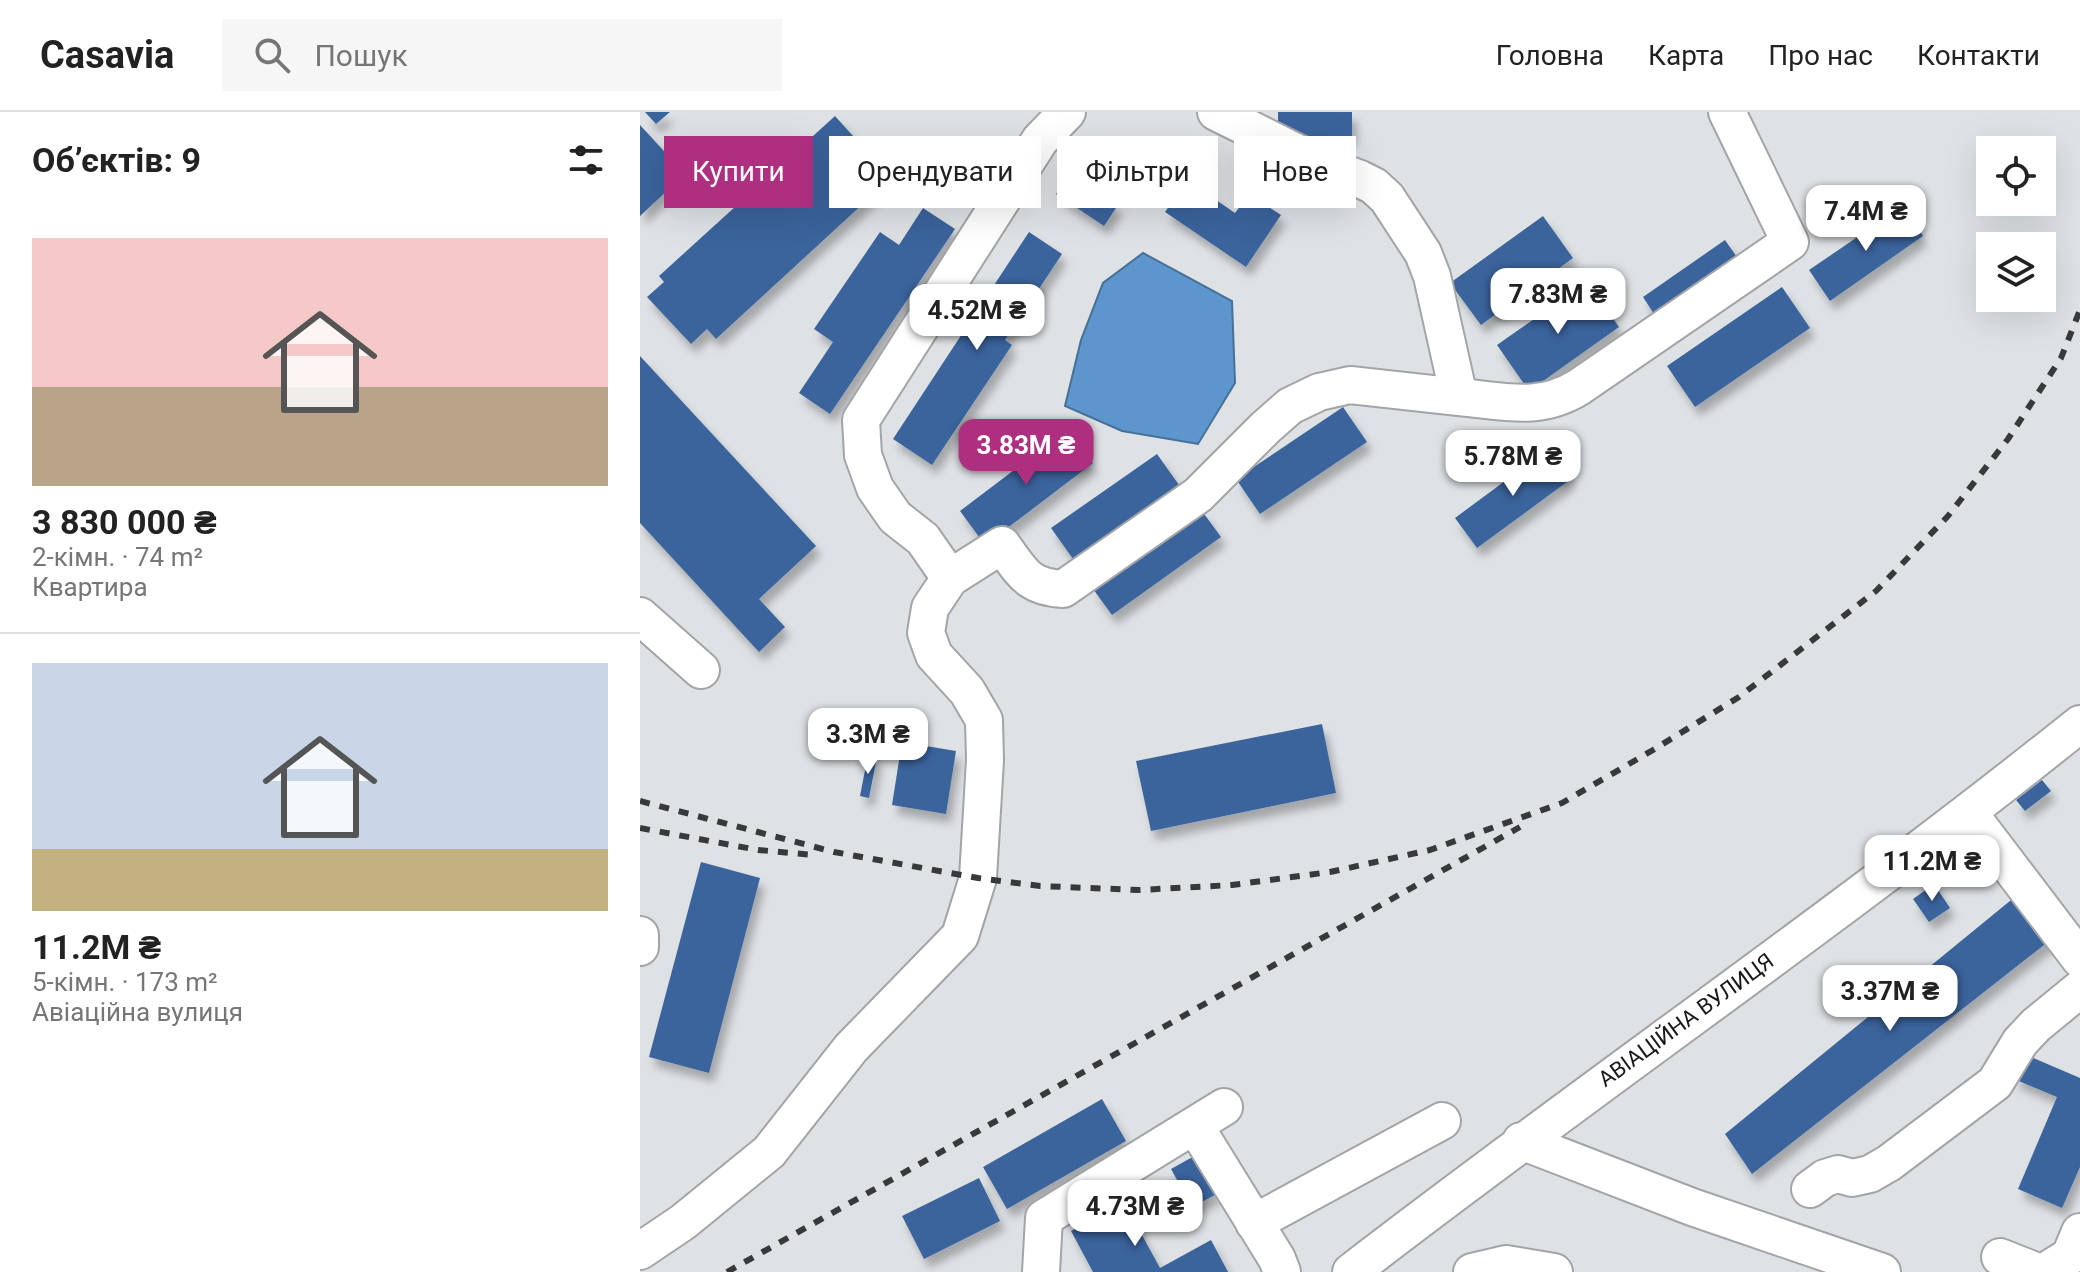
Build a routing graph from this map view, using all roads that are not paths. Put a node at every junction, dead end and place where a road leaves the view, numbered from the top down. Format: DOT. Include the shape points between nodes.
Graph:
graph roads {
  1 [pos="1067,112"];
  2 [pos="1216,112"];
  3 [pos="1727,112"];
  4 [pos="1459,397"];
  5 [pos="950,578"];
  6 [pos="640,616"];
  7 [pos="701,670"];
  8 [pos="2080,724"];
  9 [pos="1969,813"];
  10 [pos="640,935"];
  11 [pos="640,947"];
  12 [pos="2080,959"];
  13 [pos="2080,989"];
  14 [pos="1442,1121"];
  15 [pos="1521,1141"];
  16 [pos="1810,1189"];
  17 [pos="1254,1223"];
  18 [pos="2080,1232"];
  19 [pos="640,1251"];
  20 [pos="2000,1257"];
  21 [pos="1041,1272"];
  22 [pos="1282,1272"];
  23 [pos="1351,1272"];
  24 [pos="1472,1272"];
  25 [pos="1554,1272"];
  26 [pos="1882,1272"];
  27 [pos="2038,1272"];
  28 [pos="2044,1272"];
  1 -- 5 [label="street" via="1040,140 861,420 863,455 875,488 895,517 923,539"];
  2 -- 4 [label="street" via="1374,186 1387,198 1432,276"];
  3 -- 4 [label="street" via="1790,242 1560,399 1539,404"];
  4 -- 5 [label="street" via="1350,385 1319,392 1273,420 1198,495 1063,589 1044,588 1024,576 1002,545"];
  5 -- 19 [label="street" via="930,608 926,633 934,655 967,691 984,720 978,878 960,936 851,1048 769,1152"];
  6 -- 7 [label="street"];
  8 -- 9 [label="street, АВІАЦІЙНА ВУЛИЦЯ"];
  9 -- 12 [label="street"];
  9 -- 15 [label="street, АВІАЦІЙНА ВУЛИЦЯ"];
  10 -- 11 [label="street"];
  13 -- 16 [label="street" via="2020,1042 1995,1083 1889,1163 1870,1174 1825,1178"];
  14 -- 17 [label="street"];
  15 -- 23 [label="street, АВІАЦІЙНА ВУЛИЦЯ"];
  15 -- 26 [label="street"];
  17 -- 21 [label="street" via="1209,1116 1044,1218"];
  17 -- 22 [label="street"];
  18 -- 28 [label="street" via="2070,1256"];
  20 -- 27 [label="street"];
  24 -- 25 [label="street" via="1506,1264"];
}
